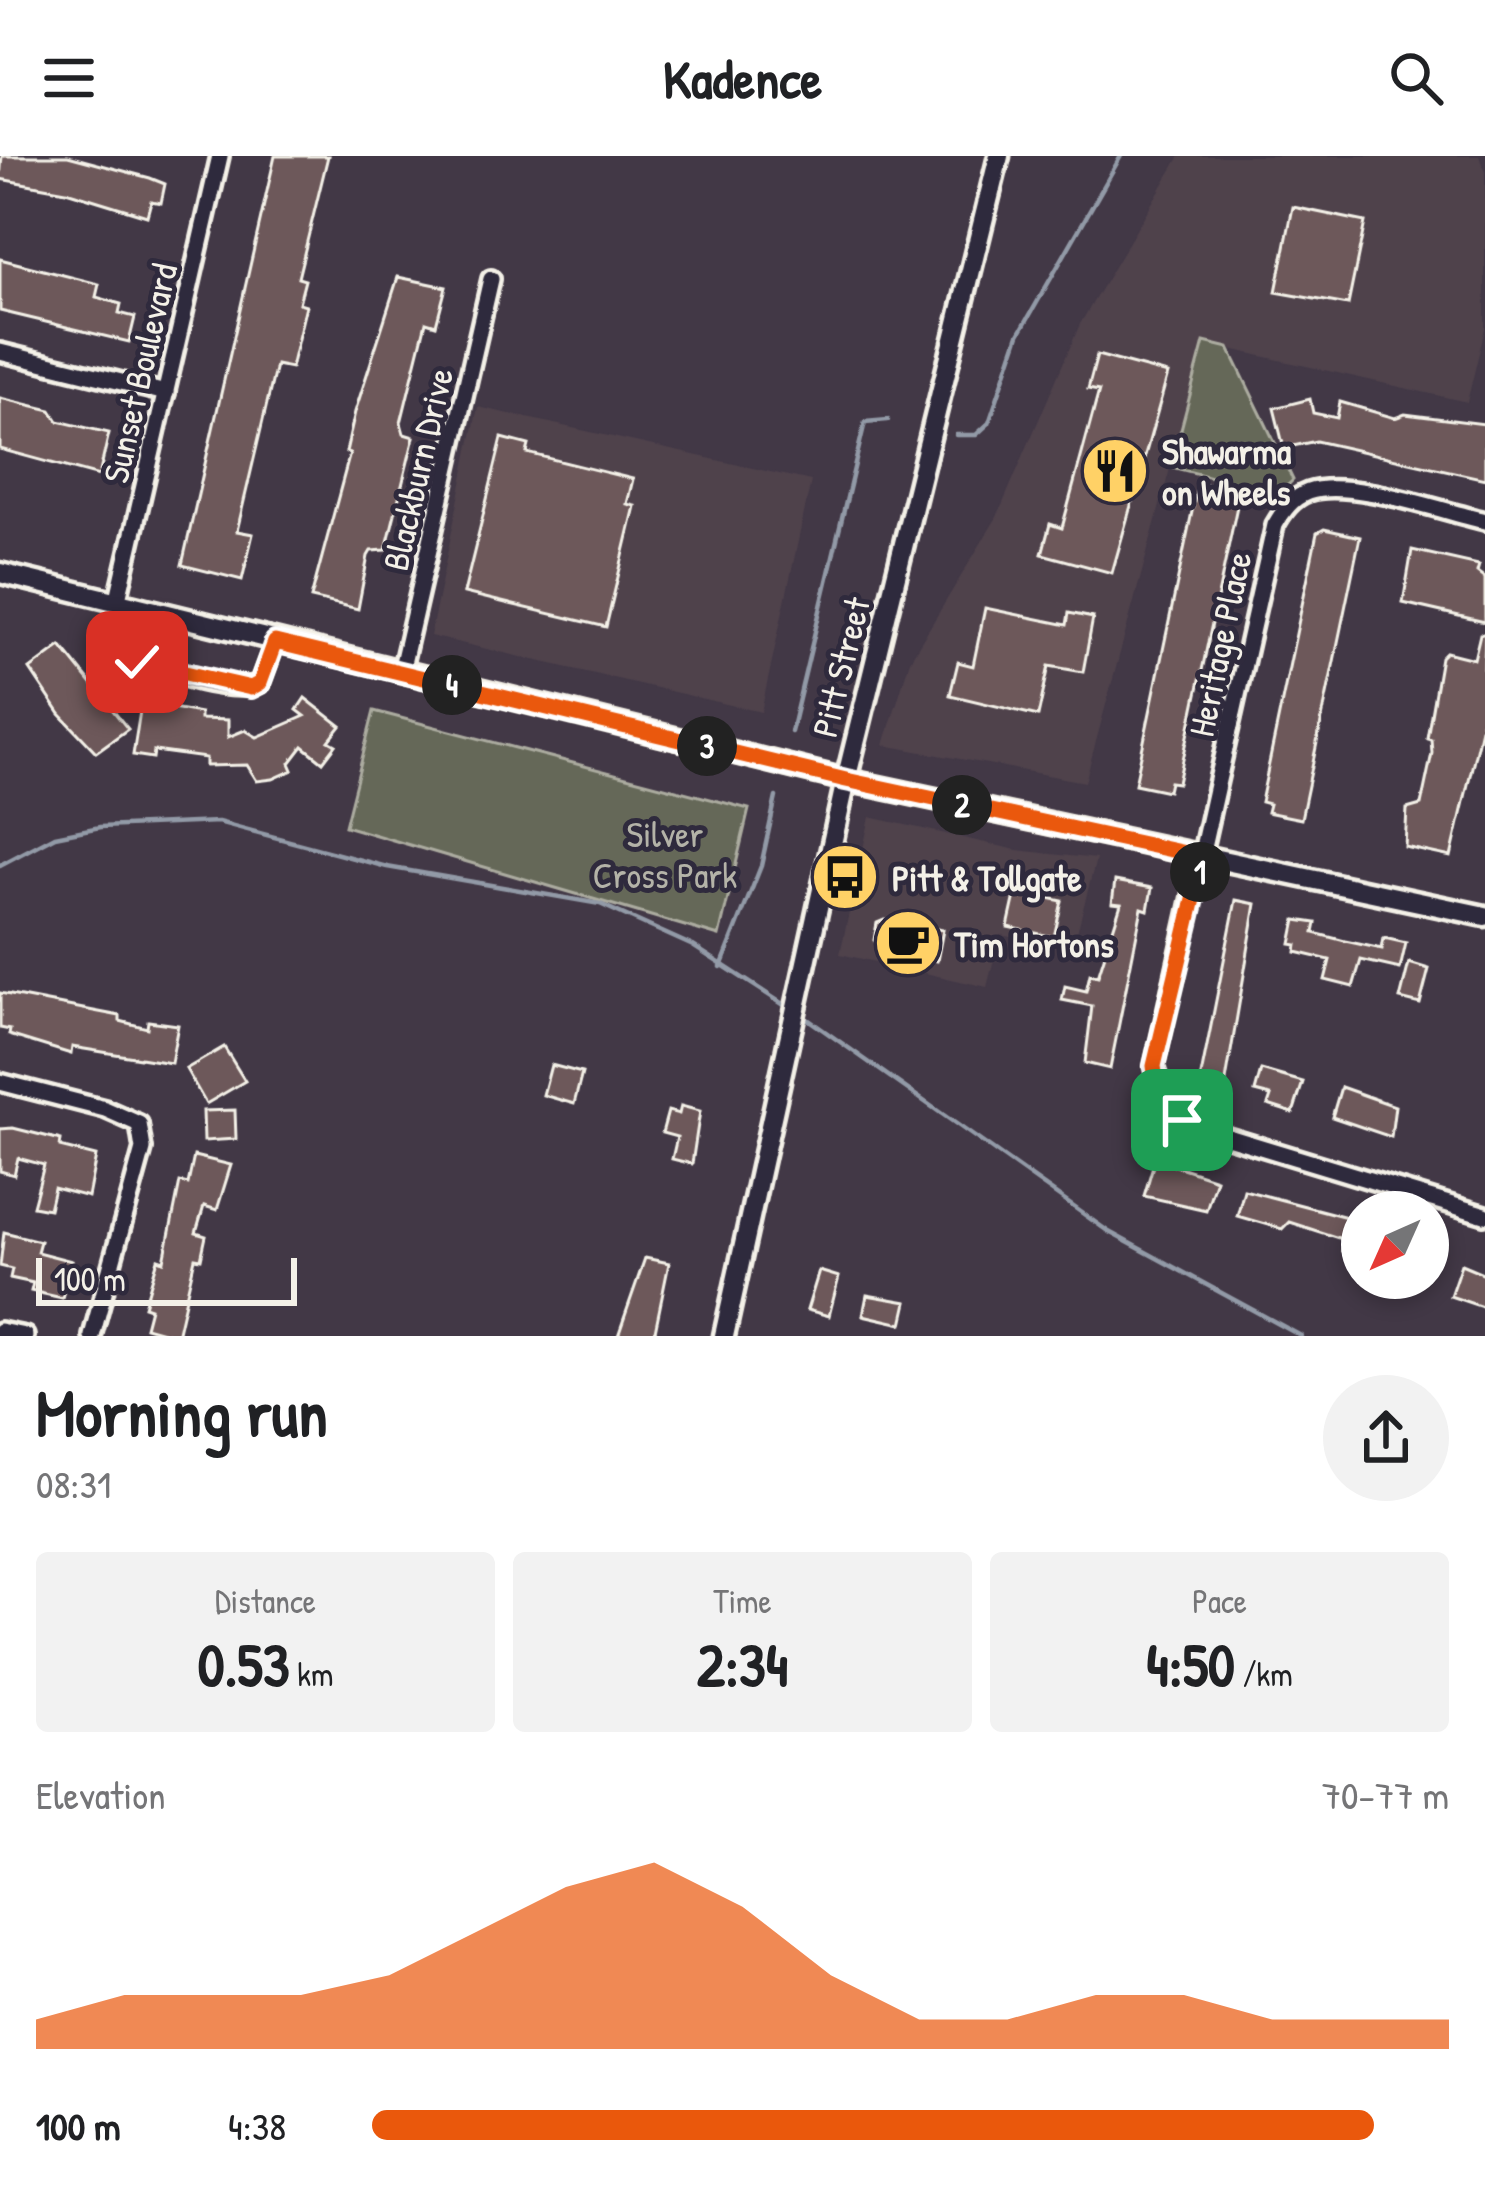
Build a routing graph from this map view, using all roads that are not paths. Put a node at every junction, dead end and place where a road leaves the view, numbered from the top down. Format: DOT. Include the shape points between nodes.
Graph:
graph roads {
  1 [pos="220,156"];
  2 [pos="999,156"];
  3 [pos="491,279"];
  4 [pos="0,352"];
  5 [pos="166,393"];
  6 [pos="1485,520"];
  7 [pos="0,573"];
  8 [pos="123,605"];
  9 [pos="275,642"];
  10 [pos="401,672"];
  11 [pos="846,780"];
  12 [pos="1204,857"];
  13 [pos="1484,914"];
  14 [pos="0,1082"];
  15 [pos="1485,1215"];
  16 [pos="0,1330"];
  17 [pos="25,1336"];
  18 [pos="92,1336"];
  19 [pos="724,1336"];
  1 -- 5 [label="street, Sunset Boulevard"];
  2 -- 11 [label="street, Pitt Street"];
  3 -- 10 [label="street, Blackburn Drive"];
  4 -- 5 [label="street"];
  5 -- 8 [label="street, Sunset Boulevard"];
  6 -- 12 [label="street, Heritage Place" via="1340,489 1309,492 1282,512"];
  7 -- 8 [label="street"];
  8 -- 9 [label="street"];
  8 -- 9 [label="street" via="123,647 137,662 236,689 260,683"];
  9 -- 10 [label="street"];
  10 -- 11 [label="street"];
  11 -- 12 [label="street"];
  11 -- 19 [label="street, Pitt Street"];
  12 -- 13 [label="street"];
  12 -- 15 [label="street" via="1155,1058 1168,1105 1195,1127"];
  14 -- 18 [label="street" via="140,1124 143,1149"];
  16 -- 17 [label="street"];
}
